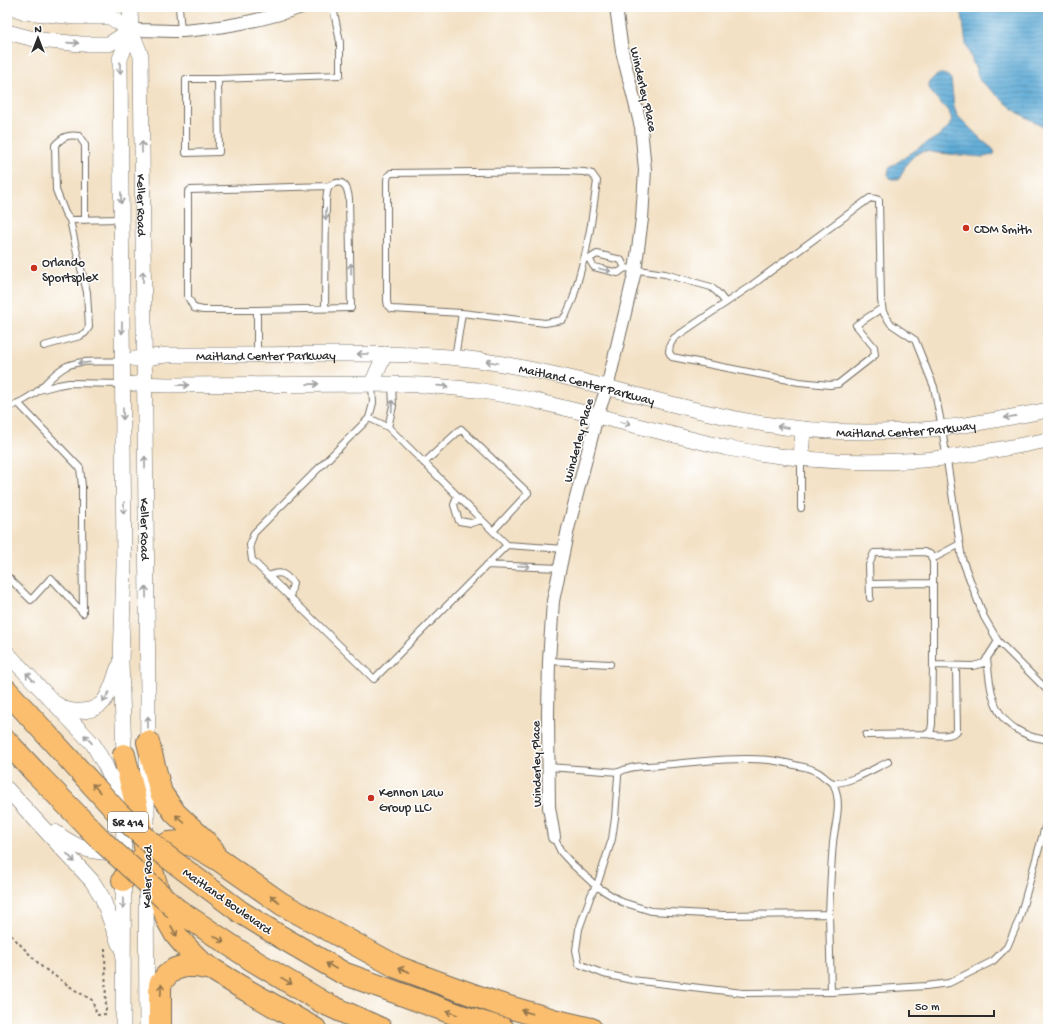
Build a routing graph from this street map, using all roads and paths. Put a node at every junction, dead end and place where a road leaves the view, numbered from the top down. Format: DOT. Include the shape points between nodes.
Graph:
graph roads {
  1 [pos="11,7"];
  2 [pos="130,7"];
  3 [pos="179,7"];
  4 [pos="302,7"];
  5 [pos="333,7"];
  6 [pos="616,7"];
  7 [pos="131,30"];
  8 [pos="182,31"];
  9 [pos="7,32"];
  10 [pos="218,79"];
  11 [pos="329,186"];
  12 [pos="121,219"];
  13 [pos="70,220"];
  14 [pos="85,220"];
  15 [pos="586,258"];
  16 [pos="630,269"];
  17 [pos="726,303"];
  18 [pos="325,308"];
  19 [pos="882,308"];
  20 [pos="256,310"];
  21 [pos="462,313"];
  22 [pos="44,346"];
  23 [pos="385,354"];
  24 [pos="257,355"];
  25 [pos="144,358"];
  26 [pos="455,358"];
  27 [pos="122,361"];
  28 [pos="372,383"];
  29 [pos="123,384"];
  30 [pos="144,384"];
  31 [pos="392,384"];
  32 [pos="607,388"];
  33 [pos="38,391"];
  34 [pos="18,403"];
  35 [pos="7,408"];
  36 [pos="1048,410"];
  37 [pos="597,416"];
  38 [pos="369,418"];
  39 [pos="388,427"];
  40 [pos="942,428"];
  41 [pos="803,429"];
  42 [pos="1048,440"];
  43 [pos="801,458"];
  44 [pos="946,458"];
  45 [pos="424,463"];
  46 [pos="457,496"];
  47 [pos="801,508"];
  48 [pos="482,520"];
  49 [pos="493,531"];
  50 [pos="960,544"];
  51 [pos="507,545"];
  52 [pos="565,549"];
  53 [pos="932,559"];
  54 [pos="487,565"];
  55 [pos="561,568"];
  56 [pos="7,576"];
  57 [pos="269,576"];
  58 [pos="933,583"];
  59 [pos="870,584"];
  60 [pos="290,597"];
  61 [pos="870,598"];
  62 [pos="998,642"];
  63 [pos="7,653"];
  64 [pos="987,658"];
  65 [pos="549,661"];
  66 [pos="121,662"];
  67 [pos="610,664"];
  68 [pos="933,665"];
  69 [pos="956,666"];
  70 [pos="7,691"];
  71 [pos="1048,691"];
  72 [pos="52,702"];
  73 [pos="926,734"];
  74 [pos="866,735"];
  75 [pos="1048,740"];
  76 [pos="7,742"];
  77 [pos="148,742"];
  78 [pos="124,755"];
  79 [pos="888,762"];
  80 [pos="548,767"];
  81 [pos="619,772"];
  82 [pos="833,783"];
  83 [pos="7,789"];
  84 [pos="26,809"];
  85 [pos="124,810"];
  86 [pos="1048,816"];
  87 [pos="554,838"];
  88 [pos="140,848"];
  89 [pos="228,866"];
  90 [pos="123,880"];
  91 [pos="596,886"];
  92 [pos="829,914"];
  93 [pos="7,931"];
  94 [pos="105,944"];
  95 [pos="123,954"];
  96 [pos="212,969"];
  97 [pos="831,992"];
  98 [pos="123,1029"];
  99 [pos="147,1029"];
  100 [pos="160,1029"];
  101 [pos="316,1029"];
  102 [pos="381,1029"];
  103 [pos="503,1029"];
  104 [pos="591,1029"];
  1 -- 7 [label="street" via="26,12 110,17"];
  2 -- 7 [label="street, Keller Road"];
  3 -- 8 [label="lane"];
  4 -- 8 [label="street" via="219,27"];
  5 -- 10 [label="lane" via="340,42 340,75"];
  6 -- 16 [label="street, Winderley Place" via="622,51 641,126 644,163 642,220"];
  7 -- 8 [label="street"];
  9 -- 7 [label="street, one-way" via="50,41 109,44"];
  7 -- 12 [label="street, Keller Road, one-way" via="120,59"];
  25 -- 7 [label="street, Keller Road, one-way" via="141,56"];
  10 -- 10 [label="lane" via="219,152 186,153 186,79"];
  11 -- 18 [label="lane, one-way" via="326,201"];
  18 -- 11 [label="lane, one-way" via="351,308 349,198 345,185 338,183"];
  11 -- 20 [label="lane" via="188,192 188,297 191,303 194,308 203,310"];
  12 -- 14 [label="lane"];
  12 -- 27 [label="street, Keller Road, one-way"];
  13 -- 14 [label="lane"];
  13 -- 14 [label="lane" via="56,190 55,145 62,138 72,135 79,136 85,145"];
  13 -- 22 [label="lane" via="87,292 89,327 80,336"];
  15 -- 16 [label="lane" via="597,254 621,260"];
  15 -- 16 [label="lane, one-way" via="594,267 618,273"];
  15 -- 21 [label="lane" via="573,299 562,320 545,323"];
  15 -- 21 [label="lane" via="597,181 592,174 564,171 391,173 387,180 388,306 392,309"];
  16 -- 17 [label="lane" via="665,274 711,287"];
  16 -- 32 [label="street, Winderley Place"];
  17 -- 19 [label="lane" via="870,198 880,200"];
  17 -- 19 [label="lane" via="674,338 669,352 672,357 799,382 830,385 838,384 876,355 874,347 856,325"];
  18 -- 20 [label="lane"];
  19 -- 40 [label="lane" via="891,324 915,340 934,388"];
  20 -- 24 [label="lane"];
  21 -- 26 [label="lane"];
  23 -- 24 [label="street, Maitland Center Parkway, one-way"];
  23 -- 26 [label="street, Maitland Center Parkway"];
  23 -- 28 [label="street"];
  23 -- 31 [label="street"];
  24 -- 25 [label="street, Maitland Center Parkway" via="167,355"];
  25 -- 27 [label="street, Maitland Center Parkway"];
  25 -- 30 [label="street, Keller Road"];
  32 -- 26 [label="street, Maitland Center Parkway, one-way" via="505,364"];
  27 -- 29 [label="street, Keller Road"];
  27 -- 33 [label="lane, one-way" via="82,362 66,367 53,375"];
  30 -- 28 [label="street, one-way"];
  28 -- 31 [label="street"];
  28 -- 38 [label="lane" via="373,403"];
  29 -- 30 [label="street"];
  29 -- 33 [label="lane" via="69,383"];
  29 -- 66 [label="street, Keller Road, one-way" via="124,566"];
  77 -- 30 [label="street, Keller Road, one-way"];
  31 -- 37 [label="street, one-way" via="477,390"];
  39 -- 31 [label="lane, one-way" via="393,406"];
  32 -- 37 [label="street, Winderley Place"];
  41 -- 32 [label="street, Maitland Center Parkway, one-way" via="728,418"];
  33 -- 34 [label="lane"];
  34 -- 35 [label="lane"];
  34 -- 56 [label="lane" via="80,468 83,613 51,578 31,600"];
  36 -- 40 [label="street, Maitland Center Parkway, one-way"];
  37 -- 43 [label="street, one-way" via="746,452"];
  37 -- 52 [label="street, Winderley Place"];
  38 -- 39 [label="lane"];
  38 -- 57 [label="lane" via="254,533 250,545 252,560"];
  39 -- 45 [label="lane"];
  40 -- 41 [label="street, Maitland Center Parkway" via="881,432"];
  40 -- 44 [label="lane"];
  41 -- 43 [label="street"];
  42 -- 44 [label="street"];
  43 -- 44 [label="street" via="877,462"];
  43 -- 47 [label="lane"];
  44 -- 50 [label="lane"];
  45 -- 46 [label="lane"];
  45 -- 49 [label="lane" via="461,429 528,493"];
  46 -- 48 [label="lane"];
  46 -- 48 [label="lane" via="454,505 459,521 471,523"];
  48 -- 49 [label="lane"];
  49 -- 51 [label="lane"];
  50 -- 53 [label="lane"];
  50 -- 62 [label="lane" via="962,559 976,598"];
  51 -- 52 [label="lane"];
  51 -- 54 [label="lane"];
  52 -- 55 [label="street, Winderley Place"];
  53 -- 58 [label="lane"];
  53 -- 59 [label="lane" via="930,554 924,552 874,553 869,565"];
  54 -- 55 [label="lane, one-way"];
  54 -- 60 [label="lane" via="374,679"];
  55 -- 65 [label="street, Winderley Place" via="553,601"];
  57 -- 60 [label="lane"];
  57 -- 60 [label="lane" via="276,573 286,575 294,583"];
  58 -- 59 [label="lane"];
  58 -- 68 [label="lane"];
  59 -- 61 [label="lane"];
  62 -- 64 [label="lane"];
  62 -- 71 [label="lane"];
  72 -- 63 [label="street, one-way"];
  64 -- 69 [label="lane" via="984,663 973,666"];
  64 -- 75 [label="lane" via="990,689 998,713 1016,729 1030,736"];
  65 -- 67 [label="lane"];
  65 -- 80 [label="street, Winderley Place"];
  66 -- 72 [label="street, one-way" via="108,694 103,703 96,708 82,711 66,709"];
  66 -- 78 [label="street, Keller Road"];
  68 -- 69 [label="lane"];
  68 -- 73 [label="lane" via="932,724 931,730"];
  69 -- 73 [label="lane" via="957,731 946,735"];
  103 -- 70 [label="highway, Maitland Boulevard / SR 414, one-way, bridge" via="343,973 242,913 162,852 119,814"];
  85 -- 72 [label="street, one-way" via="93,744"];
  73 -- 74 [label="lane"];
  76 -- 102 [label="highway, SR 414, one-way, bridge" via="103,842 176,909 254,961 324,1003"];
  77 -- 88 [label="street, Keller Road"];
  89 -- 77 [label="highway, one-way" via="175,814 161,793"];
  78 -- 85 [label="street, Keller Road"];
  78 -- 88 [label="highway" via="133,791"];
  79 -- 82 [label="lane" via="847,781"];
  80 -- 81 [label="lane"];
  80 -- 87 [label="street, Winderley Place" via="549,807"];
  81 -- 82 [label="lane" via="638,766 714,760 771,760 802,766 819,773"];
  81 -- 91 [label="lane" via="612,839"];
  82 -- 92 [label="lane" via="838,797 838,810 833,841"];
  83 -- 84 [label="street"];
  84 -- 88 [label="street" via="70,843 84,849 119,853"];
  84 -- 95 [label="street, one-way" via="92,881 102,897"];
  85 -- 88 [label="street, Keller Road"];
  86 -- 97 [label="lane" via="1019,920 1007,948 993,961 949,983"];
  87 -- 91 [label="lane" via="561,852"];
  88 -- 89 [label="highway" via="180,842 195,846"];
  88 -- 90 [label="highway" via="134,865"];
  88 -- 96 [label="highway, one-way" via="176,936"];
  88 -- 99 [label="street, Keller Road"];
  104 -- 89 [label="highway, one-way" via="499,1004 397,967 282,904"];
  90 -- 95 [label="street, Keller Road, one-way"];
  91 -- 92 [label="lane" via="622,902 651,911 724,915"];
  91 -- 97 [label="lane" via="578,929 578,964 604,974 656,984 743,993"];
  92 -- 97 [label="lane"];
  93 -- 94 [label="path" via="42,967 92,1000 97,1015 106,1014"];
  95 -- 98 [label="street, Keller Road"];
  100 -- 96 [label="highway, one-way" via="160,984 167,974 185,966"];
  96 -- 101 [label="highway"];
}
